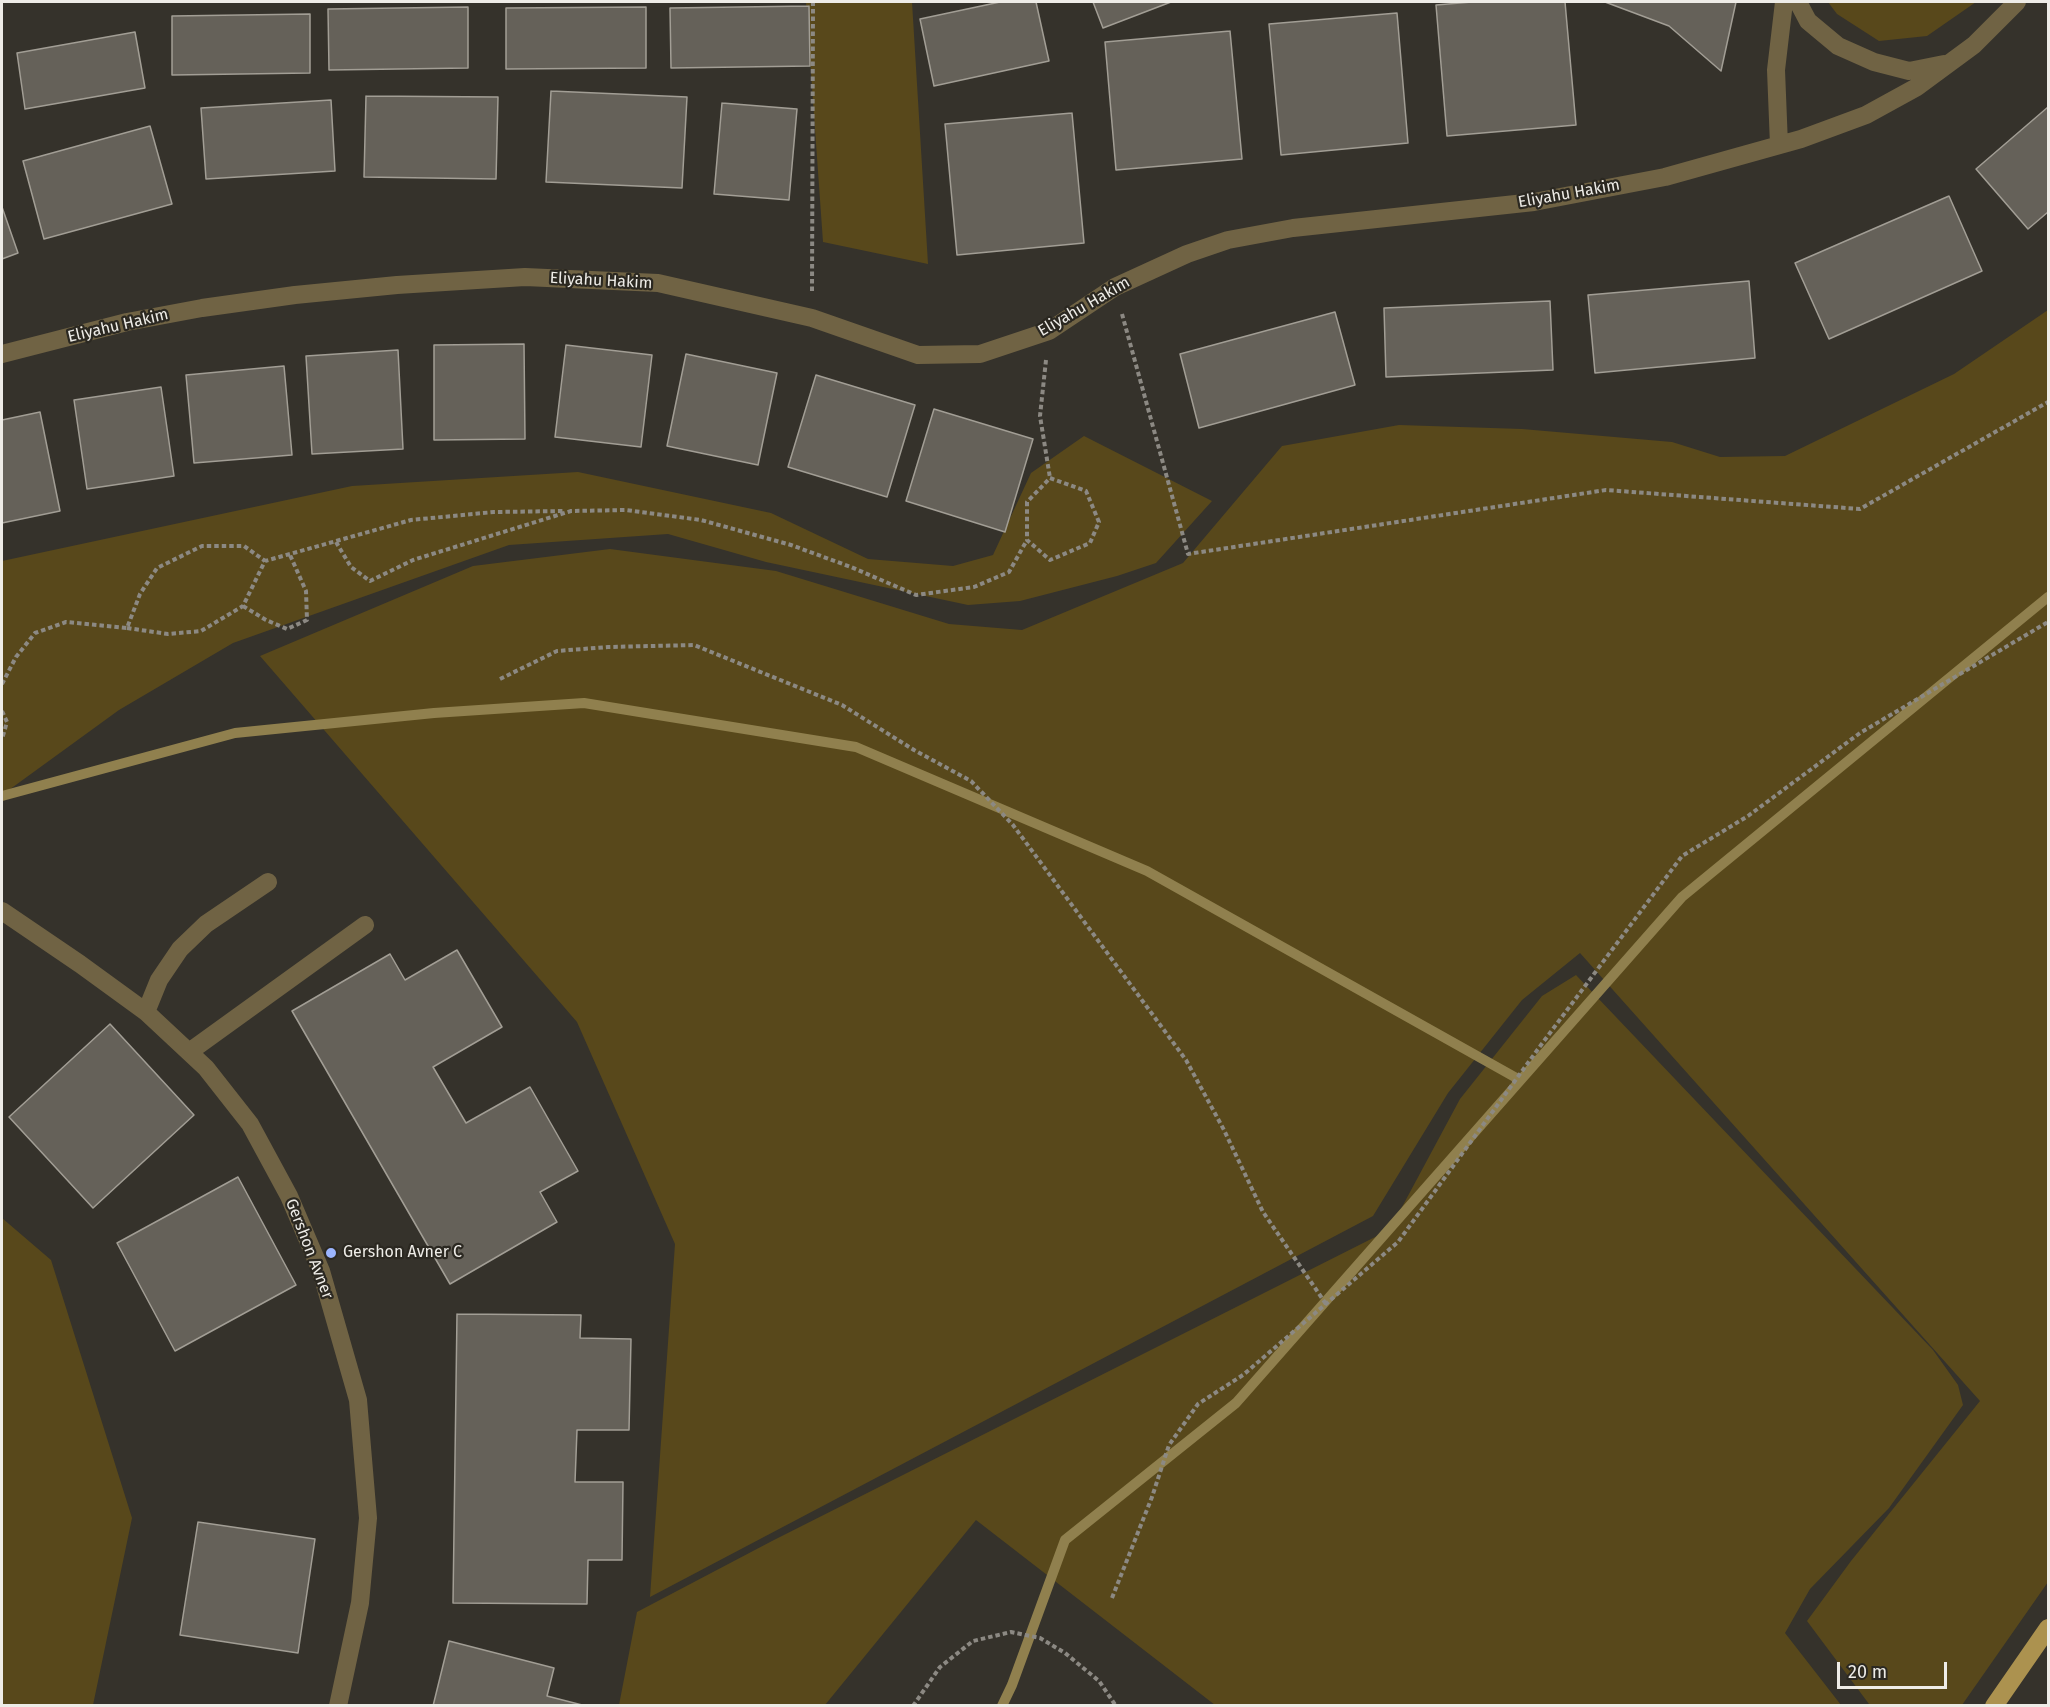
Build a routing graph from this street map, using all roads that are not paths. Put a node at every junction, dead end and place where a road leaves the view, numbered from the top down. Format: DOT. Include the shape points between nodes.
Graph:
graph roads {
  1 [pos="1784,2"];
  2 [pos="1798,2"];
  3 [pos="2017,2"];
  4 [pos="1949,63"];
  5 [pos="1779,145"];
  6 [pos="2,354"];
  7 [pos="268,882"];
  8 [pos="2,911"];
  9 [pos="365,925"];
  10 [pos="146,1012"];
  11 [pos="189,1052"];
  12 [pos="2049,1628"];
  13 [pos="338,1706"];
  14 [pos="1994,1706"];
  1 -- 5 [label="street" via="1776,70"];
  2 -- 4 [label="street" via="1808,21 1838,46 1874,62 1909,70"];
  3 -- 4 [label="street, Eliyahu Hakim" via="1974,45"];
  4 -- 5 [label="street, Eliyahu Hakim" via="1917,87 1866,115"];
  5 -- 6 [label="street, Eliyahu Hakim" via="1665,177 1534,202 1293,228 1228,240 1115,287 1049,331 980,354 918,355 813,318 658,283 525,277 375,287 202,308 127,322"];
  7 -- 10 [label="street" via="206,924 180,949 159,980"];
  8 -- 10 [label="street, Gershon Avner"];
  9 -- 11 [label="street"];
  10 -- 11 [label="street, Gershon Avner"];
  11 -- 13 [label="street, Gershon Avner" via="250,1124 289,1196 321,1271 358,1400 368,1518 360,1603"];
  12 -- 14 [label="main road"];
}
